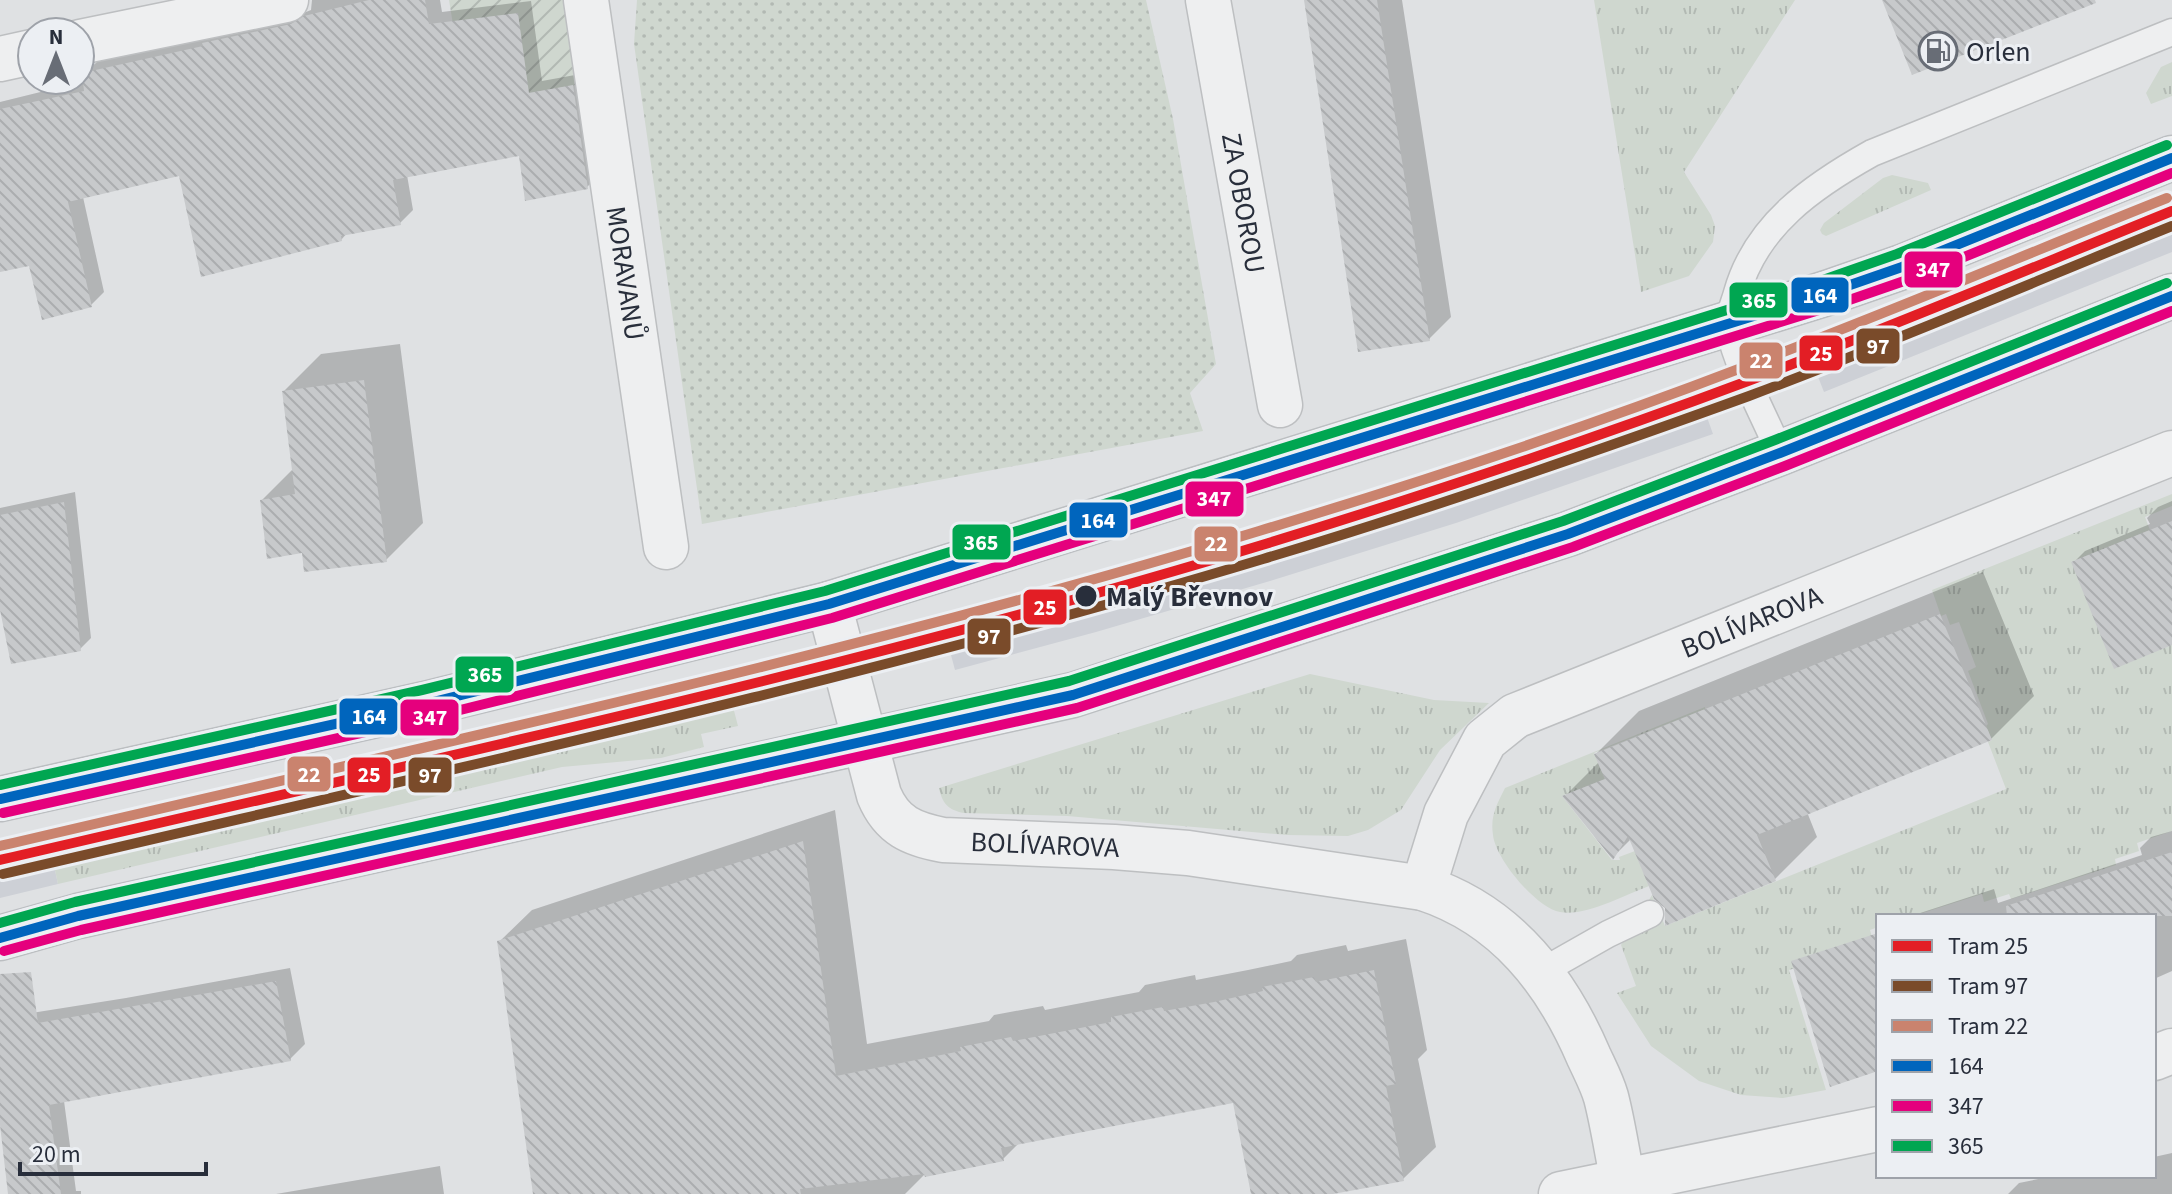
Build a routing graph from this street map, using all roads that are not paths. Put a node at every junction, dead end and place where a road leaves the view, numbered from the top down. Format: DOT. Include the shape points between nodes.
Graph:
graph roads {
  1 [pos="286,0"];
  2 [pos="586,0"];
  3 [pos="1208,0"];
  4 [pos="2172,32"];
  5 [pos="96,39"];
  6 [pos="2172,158"];
  7 [pos="2172,296"];
  8 [pos="1728,325"];
  9 [pos="1280,405"];
  10 [pos="1780,453"];
  11 [pos="2172,453"];
  12 [pos="666,547"];
  13 [pos="829,604"];
  14 [pos="863,740"];
  15 [pos="0,799"];
  16 [pos="1423,888"];
  17 [pos="1650,914"];
  18 [pos="0,938"];
  19 [pos="1541,972"];
  20 [pos="1876,1129"];
  21 [pos="1623,1181"];
  22 [pos="1561,1194"];
  1 -- 5 [label="street"];
  2 -- 12 [label="street, MORAVANŮ"];
  3 -- 9 [label="street, ZA OBOROU"];
  4 -- 8 [label="lane" via="1872,153 1837,173 1777,221 1753,252"];
  6 -- 8 [label="main road" via="1902,267"];
  7 -- 10 [label="main road"];
  8 -- 10 [label="lane"];
  8 -- 13 [label="main road"];
  10 -- 14 [label="main road" via="1568,534 1073,695"];
  11 -- 16 [label="street, BOLÍVAROVA" via="1515,716 1478,752 1446,814"];
  13 -- 14 [label="street, BOLÍVAROVA"];
  13 -- 15 [label="main road" via="425,704"];
  14 -- 16 [label="street, BOLÍVAROVA" via="884,808 896,823 919,836 1188,853"];
  14 -- 18 [label="main road" via="78,916"];
  16 -- 19 [label="street, BOLÍVAROVA" via="1482,914"];
  17 -- 19 [label="lane"];
  19 -- 21 [label="street, BOLÍVAROVA" via="1571,1015 1605,1094"];
  20 -- 21 [label="street"];
  21 -- 22 [label="street"];
}
